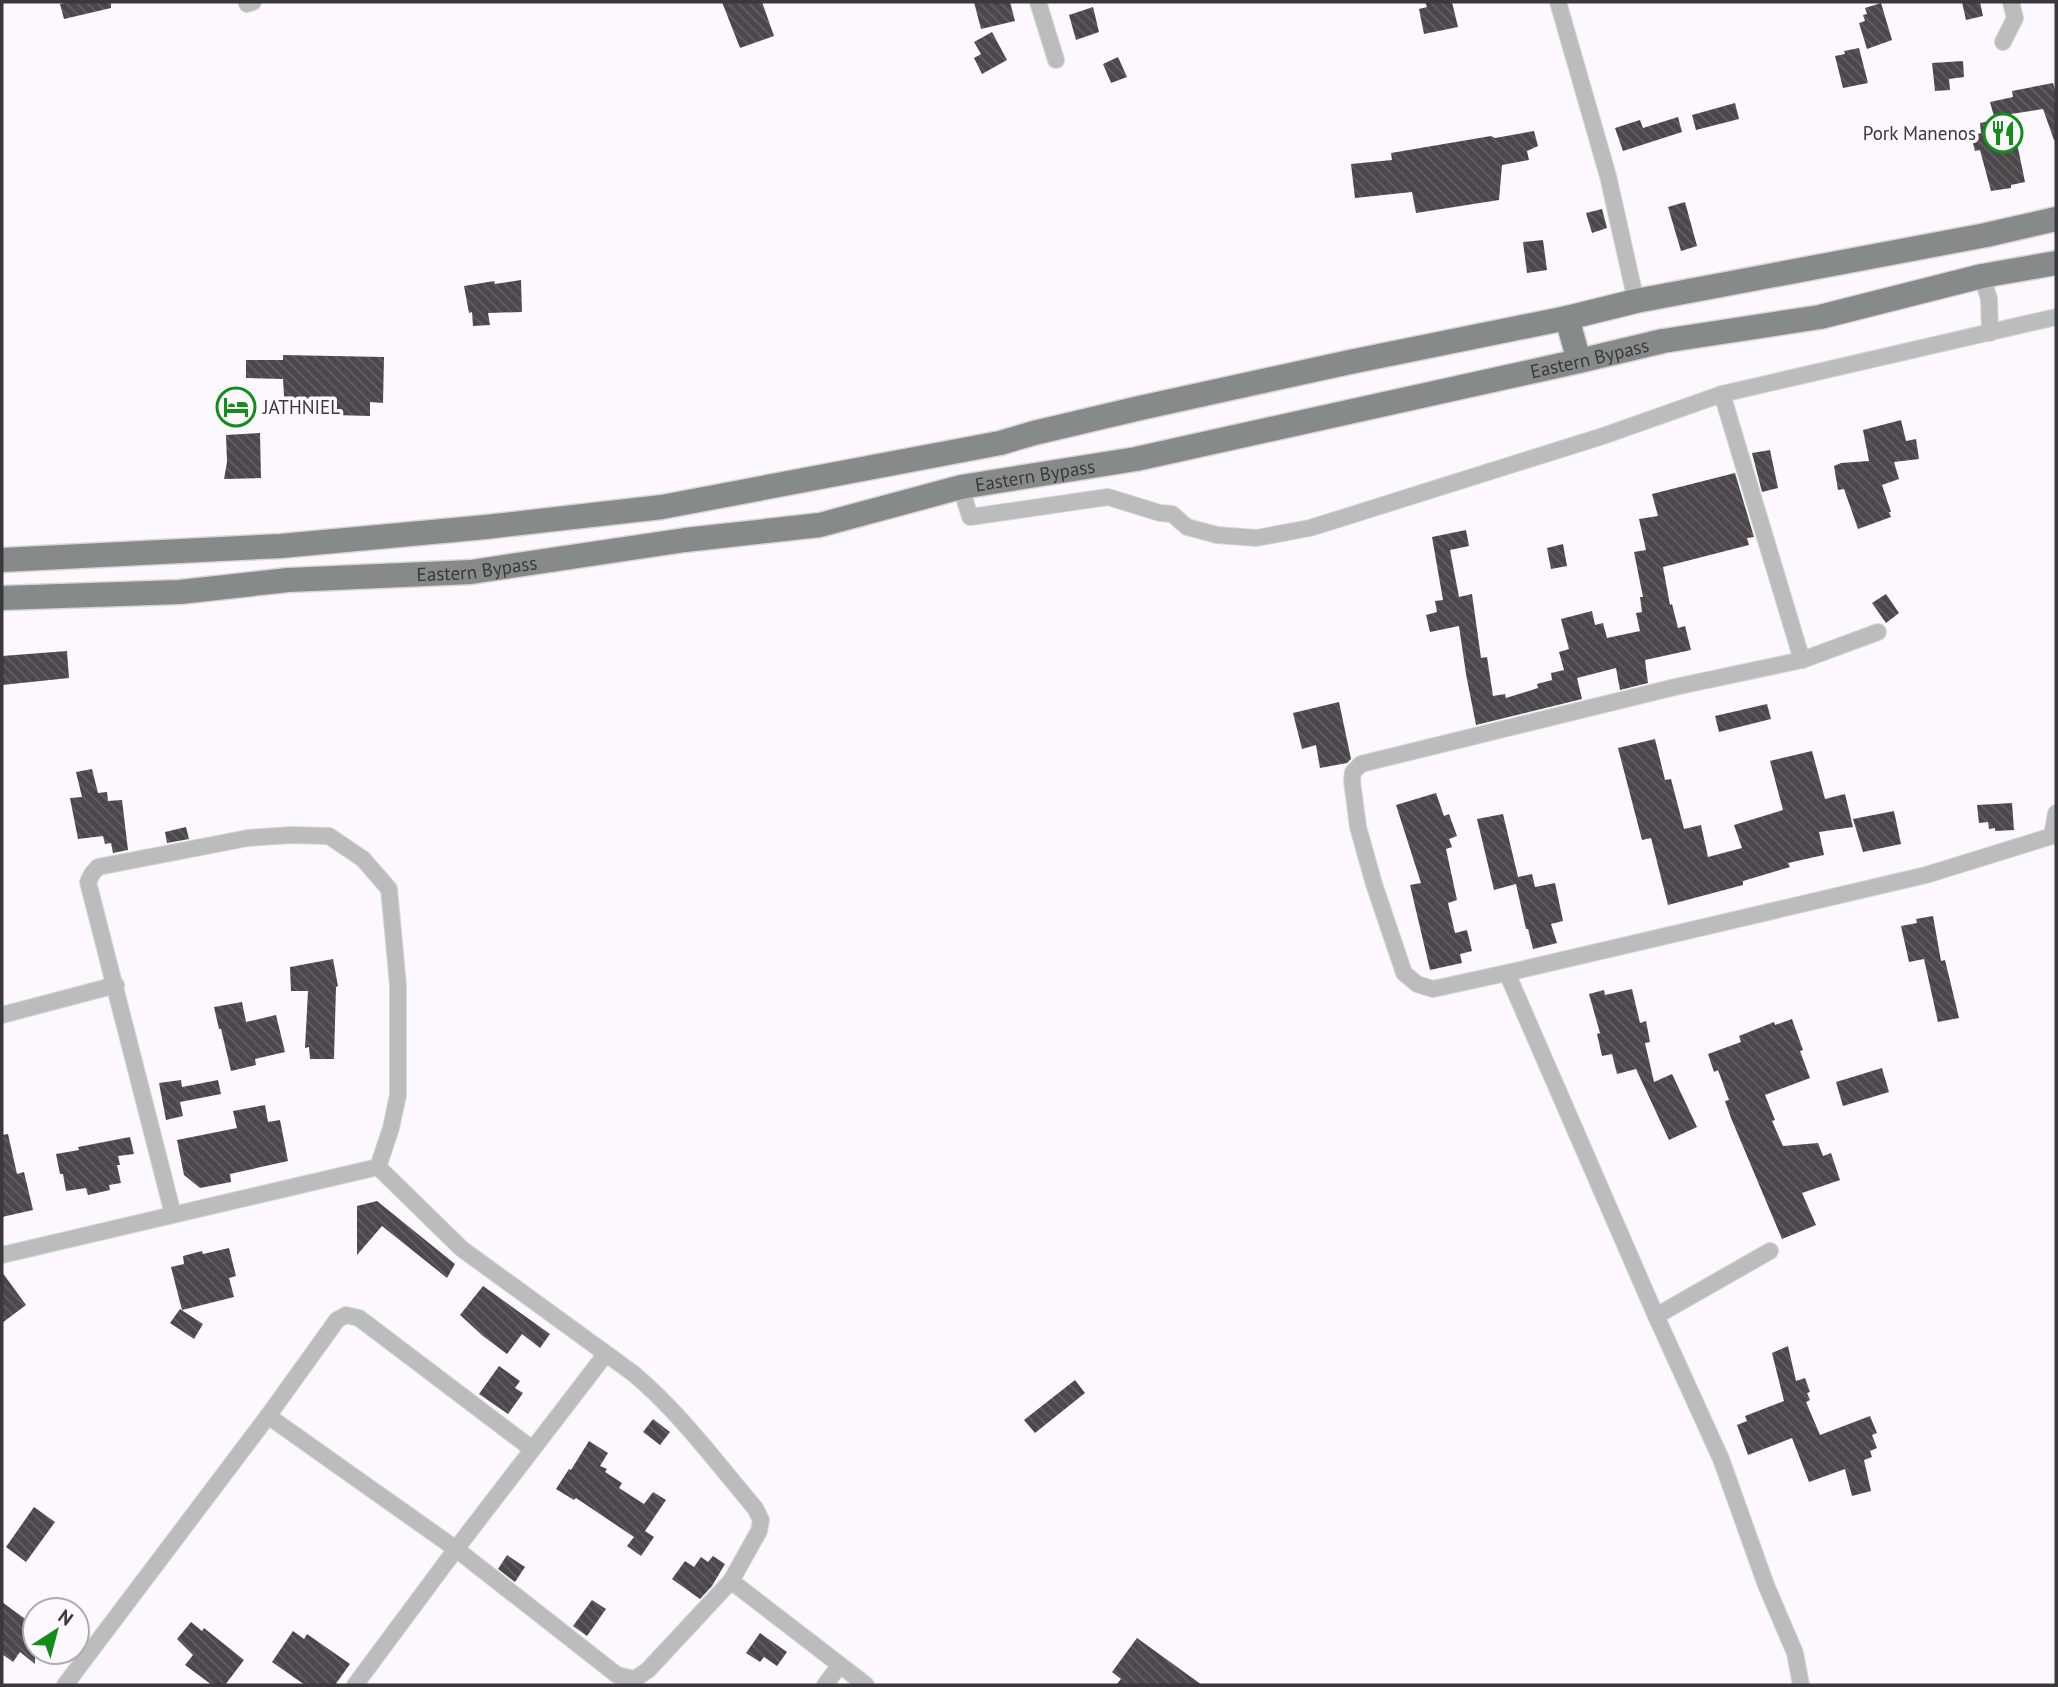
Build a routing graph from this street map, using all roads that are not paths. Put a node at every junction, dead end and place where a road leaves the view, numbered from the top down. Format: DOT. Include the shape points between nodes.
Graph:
graph roads {
  1 [pos="1038,2"];
  2 [pos="1558,2"];
  3 [pos="2011,2"];
  4 [pos="2003,42"];
  5 [pos="1056,60"];
  6 [pos="2056,219"];
  7 [pos="2056,263"];
  8 [pos="1982,276"];
  9 [pos="1636,301"];
  10 [pos="2056,317"];
  11 [pos="1567,318"];
  12 [pos="1990,333"];
  13 [pos="1579,362"];
  14 [pos="1722,394"];
  15 [pos="961,487"];
  16 [pos="2,560"];
  17 [pos="2,597"];
  18 [pos="1878,632"];
  19 [pos="1802,660"];
  20 [pos="2056,813"];
  21 [pos="1507,973"];
  22 [pos="116,985"];
  23 [pos="2,1015"];
  24 [pos="378,1167"];
  25 [pos="173,1214"];
  26 [pos="1770,1251"];
  27 [pos="2,1255"];
  28 [pos="1656,1316"];
  29 [pos="605,1355"];
  30 [pos="268,1416"];
  31 [pos="532,1449"];
  32 [pos="456,1549"];
  33 [pos="731,1581"];
  34 [pos="839,1666"];
  35 [pos="65,1685"];
  36 [pos="355,1685"];
  37 [pos="825,1685"];
  38 [pos="866,1685"];
  39 [pos="1801,1685"];
  1 -- 5 [label="street"];
  2 -- 9 [label="street" via="1608,176"];
  3 -- 4 [label="street" via="2015,18"];
  6 -- 9 [label="main road, Eastern Bypass"];
  7 -- 8 [label="main road, Eastern Bypass"];
  8 -- 12 [label="street" via="1989,299"];
  8 -- 13 [label="main road, Eastern Bypass" via="1819,317 1663,341"];
  9 -- 11 [label="main road, Eastern Bypass"];
  10 -- 12 [label="street"];
  11 -- 13 [label="main road"];
  11 -- 16 [label="main road, Eastern Bypass" via="1258,382 1000,443 662,507 281,546"];
  12 -- 14 [label="street"];
  13 -- 15 [label="main road, Eastern Bypass" via="1136,459"];
  14 -- 15 [label="street" via="1310,528 1256,537 1217,535 1188,527 1172,514 1108,496 970,517"];
  14 -- 19 [label="street"];
  15 -- 17 [label="main road, Eastern Bypass" via="820,525 471,572 288,580 180,592"];
  18 -- 19 [label="street"];
  19 -- 21 [label="street" via="1361,764 1353,772 1358,827 1404,973 1433,989"];
  20 -- 21 [label="street" via="2052,836 1926,875"];
  21 -- 28 [label="street"];
  22 -- 23 [label="street"];
  22 -- 24 [label="street" via="88,882 98,867 248,838 292,835 329,836 363,859 388,889 398,985 398,1095"];
  22 -- 25 [label="street"];
  24 -- 25 [label="street"];
  24 -- 29 [label="street" via="462,1249"];
  25 -- 27 [label="street"];
  26 -- 28 [label="street"];
  28 -- 39 [label="street" via="1721,1459 1795,1653"];
  29 -- 31 [label="street"];
  29 -- 33 [label="street" via="653,1391 755,1508 761,1520 758,1531"];
  30 -- 31 [label="street" via="337,1320 346,1315 359,1318"];
  30 -- 32 [label="street"];
  30 -- 35 [label="street"];
  31 -- 32 [label="street"];
  32 -- 33 [label="street" via="617,1675 635,1679"];
  32 -- 36 [label="street"];
  33 -- 34 [label="street"];
  34 -- 37 [label="street"];
  34 -- 38 [label="street"];
}
